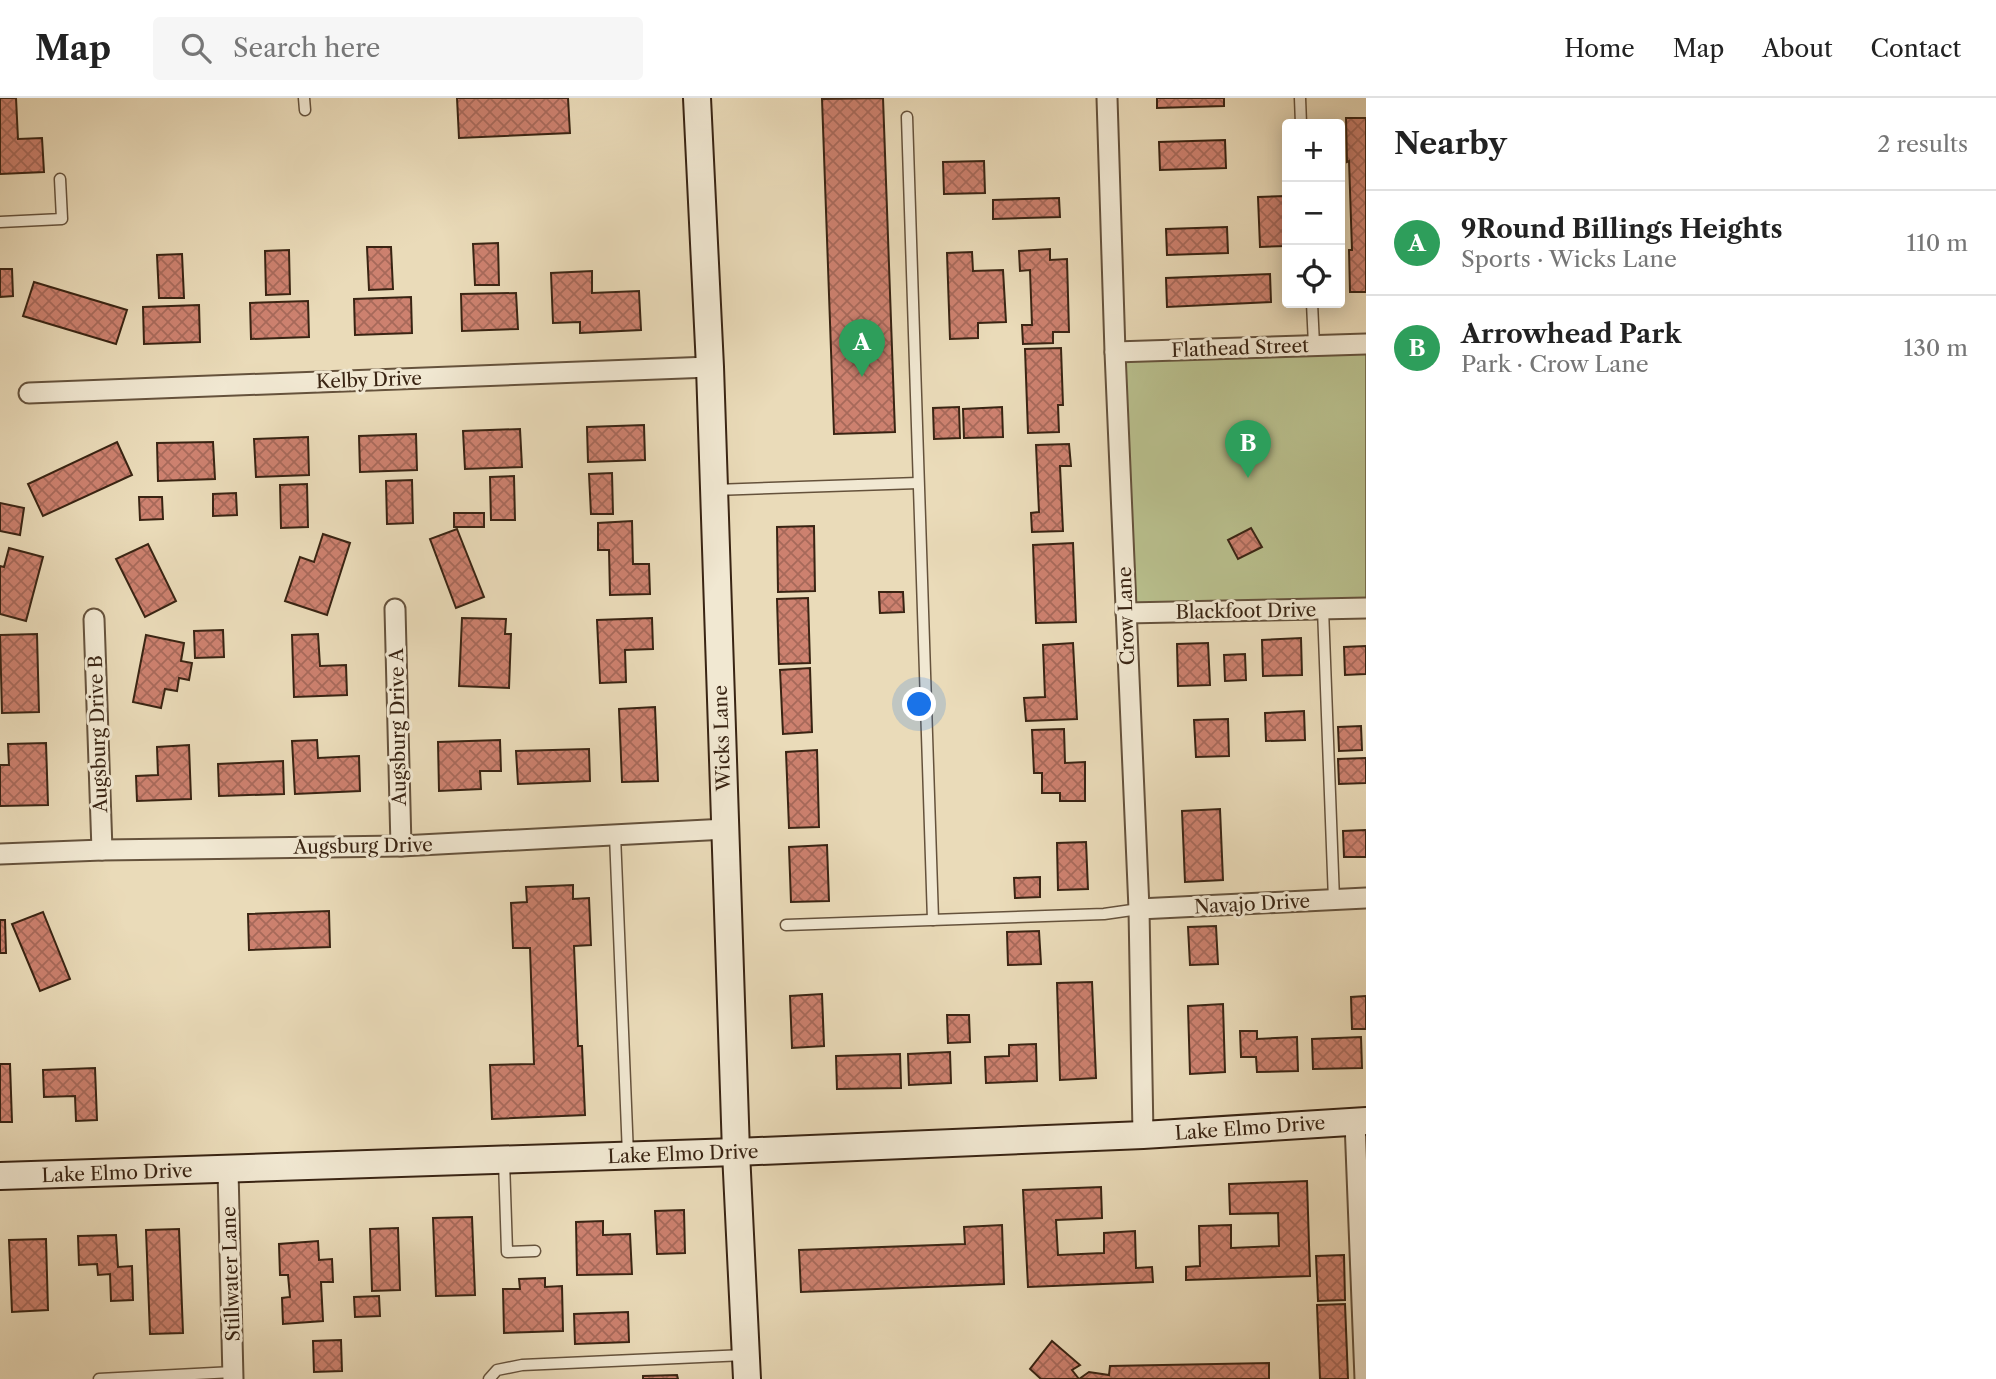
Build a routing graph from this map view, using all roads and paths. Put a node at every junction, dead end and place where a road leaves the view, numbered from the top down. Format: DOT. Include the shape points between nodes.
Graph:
graph roads {
  1 [pos="304,98"];
  2 [pos="697,98"];
  3 [pos="1107,98"];
  4 [pos="1300,98"];
  5 [pos="305,110"];
  6 [pos="907,117"];
  7 [pos="1301,119"];
  8 [pos="60,179"];
  9 [pos="0,222"];
  10 [pos="1312,308"];
  11 [pos="1366,344"];
  12 [pos="1314,345"];
  13 [pos="1115,352"];
  14 [pos="710,366"];
  15 [pos="29,393"];
  16 [pos="918,483"];
  17 [pos="713,490"];
  18 [pos="1366,608"];
  19 [pos="395,609"];
  20 [pos="1323,609"];
  21 [pos="1126,613"];
  22 [pos="93,619"];
  23 [pos="726,830"];
  24 [pos="615,835"];
  25 [pos="401,846"];
  26 [pos="102,849"];
  27 [pos="0,854"];
  28 [pos="1366,898"];
  29 [pos="1334,900"];
  30 [pos="1139,909"];
  31 [pos="933,919"];
  32 [pos="786,925"];
  33 [pos="1361,1122"];
  34 [pos="1143,1135"];
  35 [pos="736,1152"];
  36 [pos="628,1155"];
  37 [pos="504,1160"];
  38 [pos="228,1170"];
  39 [pos="0,1176"];
  40 [pos="535,1251"];
  41 [pos="747,1367"];
  42 [pos="233,1376"];
  43 [pos="99,1379"];
  44 [pos="489,1379"];
  45 [pos="1365,1379"];
  1 -- 5 [label="lane"];
  2 -- 14 [label="main road, Wicks Lane"];
  3 -- 13 [label="street, Crow Lane"];
  4 -- 7 [label="lane"];
  6 -- 16 [label="lane"];
  8 -- 9 [label="lane" via="62,219"];
  10 -- 12 [label="lane"];
  11 -- 12 [label="street, Flathead Street"];
  12 -- 13 [label="street, Flathead Street"];
  13 -- 21 [label="street, Crow Lane"];
  14 -- 15 [label="street, Kelby Drive"];
  14 -- 17 [label="main road, Wicks Lane"];
  16 -- 17 [label="lane"];
  16 -- 31 [label="lane"];
  17 -- 23 [label="main road, Wicks Lane"];
  18 -- 20 [label="street, Blackfoot Drive"];
  19 -- 25 [label="street, Augsburg Drive A"];
  20 -- 21 [label="street, Blackfoot Drive"];
  20 -- 29 [label="lane"];
  21 -- 30 [label="street, Crow Lane"];
  22 -- 26 [label="street, Augsburg Drive B"];
  23 -- 24 [label="street, Augsburg Drive"];
  23 -- 35 [label="main road, Wicks Lane"];
  24 -- 25 [label="street, Augsburg Drive"];
  24 -- 36 [label="lane"];
  25 -- 26 [label="street, Augsburg Drive"];
  26 -- 27 [label="street, Augsburg Drive"];
  28 -- 29 [label="street, Navajo Drive"];
  29 -- 30 [label="street, Navajo Drive"];
  30 -- 31 [label="lane"];
  30 -- 34 [label="street, Crow Lane"];
  31 -- 32 [label="lane"];
  33 -- 34 [label="main road, Lake Elmo Drive"];
  33 -- 45 [label="street"];
  34 -- 35 [label="main road, Lake Elmo Drive"];
  35 -- 36 [label="main road, Lake Elmo Drive"];
  35 -- 41 [label="main road, Wicks Lane"];
  36 -- 37 [label="main road, Lake Elmo Drive"];
  37 -- 38 [label="main road, Lake Elmo Drive"];
  37 -- 40 [label="lane" via="507,1252"];
  38 -- 39 [label="main road, Lake Elmo Drive"];
  38 -- 42 [label="street, Stillwater Lane"];
  41 -- 44 [label="lane" via="522,1365 497,1370"];
  42 -- 43 [label="lane"];
}
